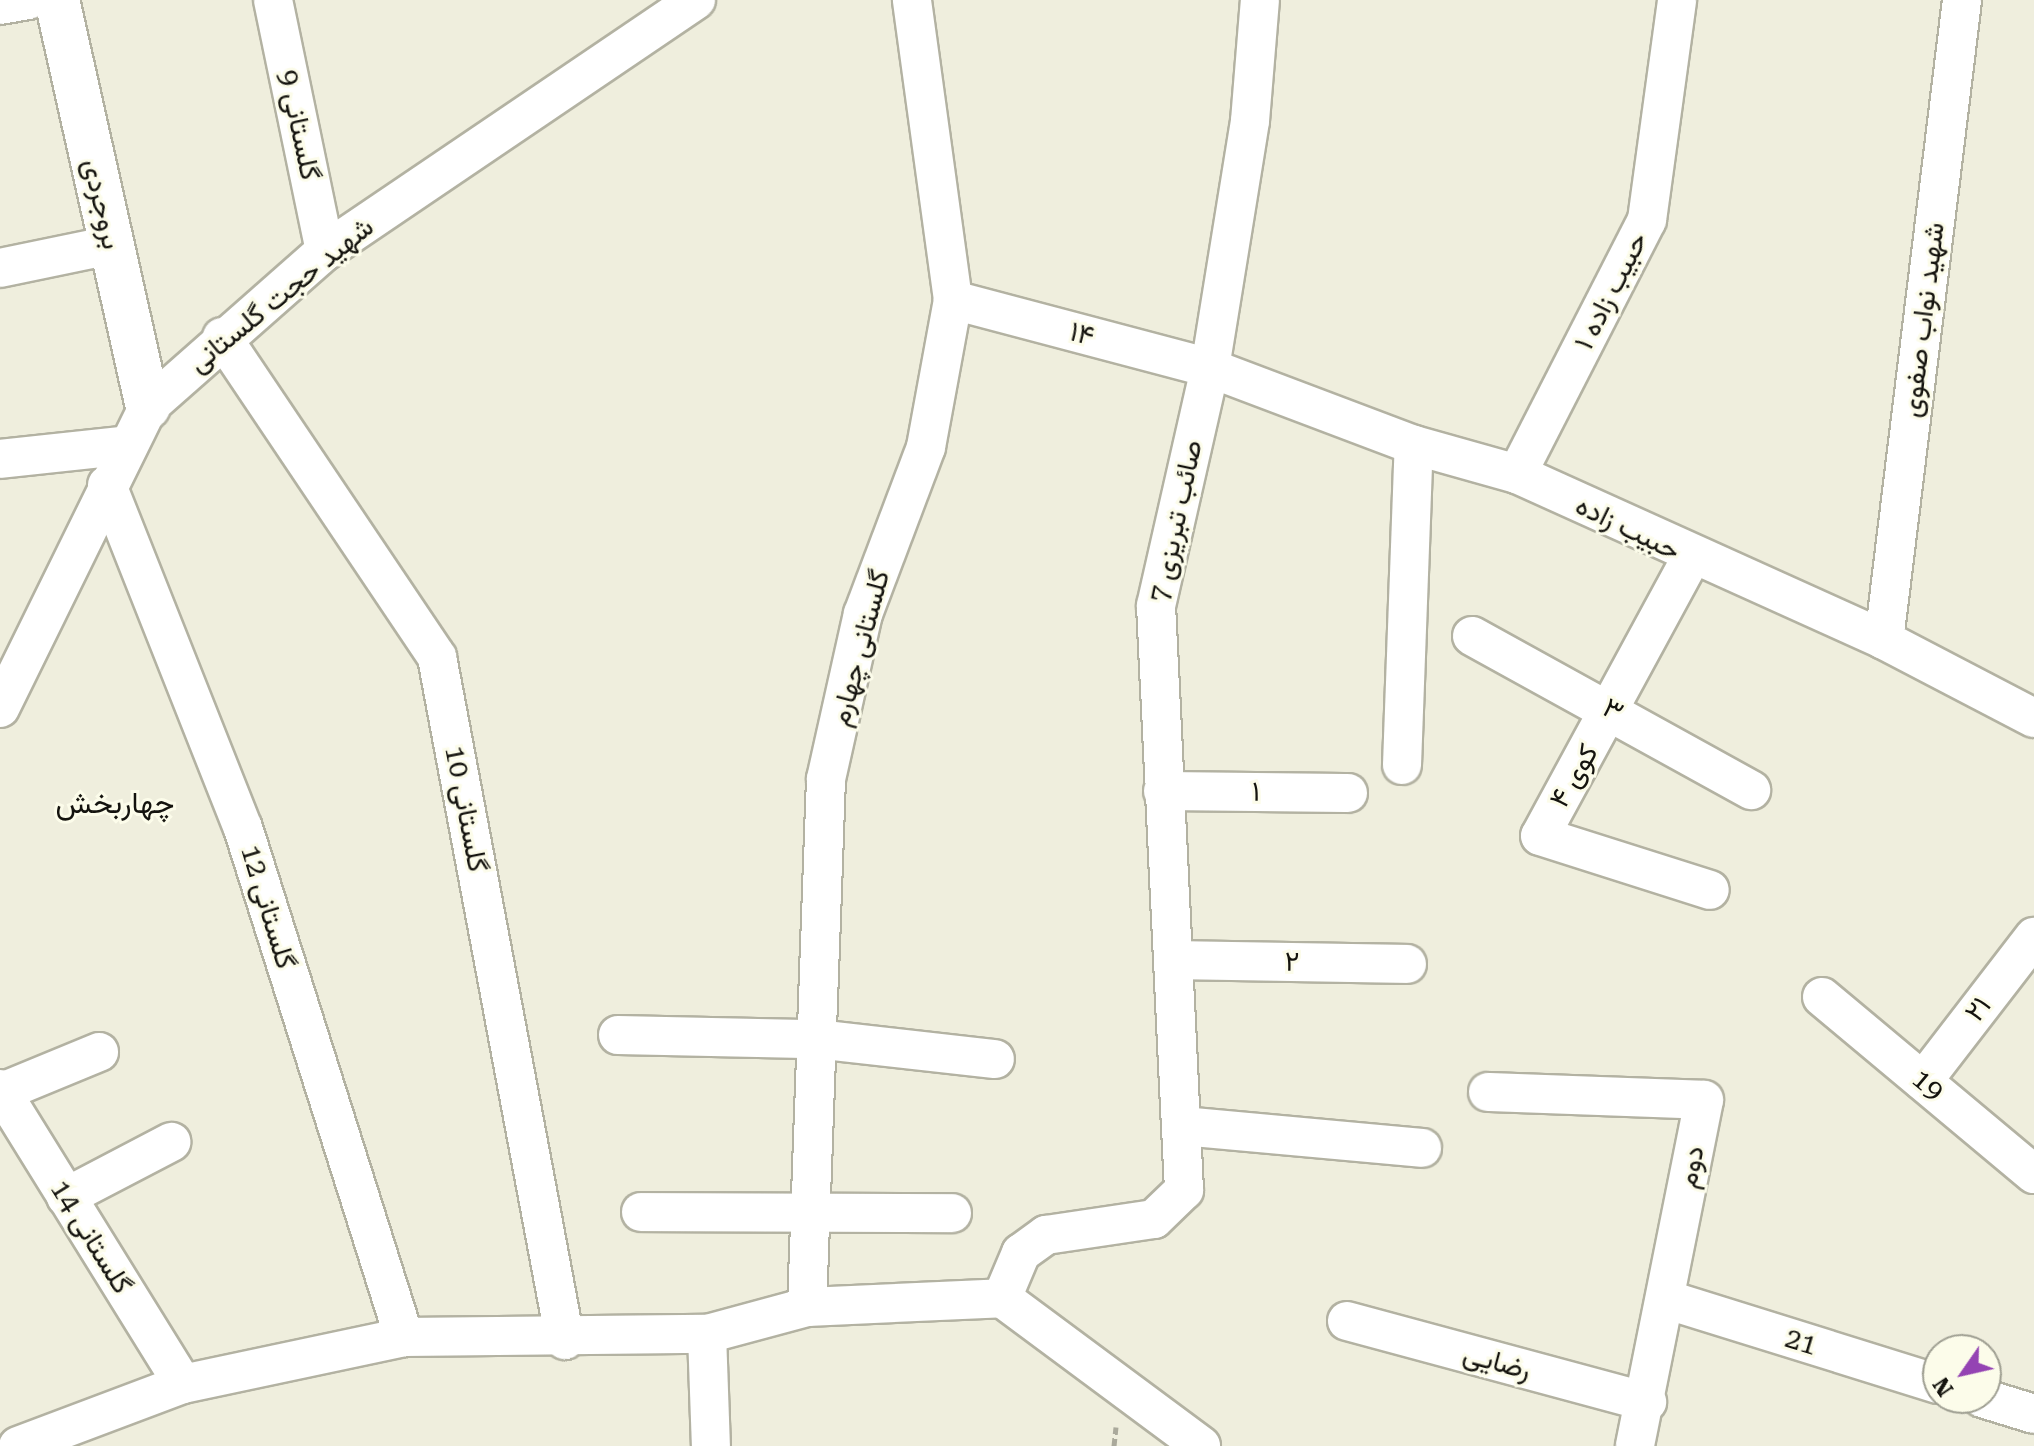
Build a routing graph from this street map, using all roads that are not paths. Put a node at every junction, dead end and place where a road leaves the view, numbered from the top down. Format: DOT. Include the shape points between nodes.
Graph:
graph roads {
  1 [pos="29,0"];
  2 [pos="57,0"];
  3 [pos="273,0"];
  4 [pos="696,0"];
  5 [pos="912,0"];
  6 [pos="1260,0"];
  7 [pos="1677,0"];
  8 [pos="1962,0"];
  9 [pos="0,5"];
  10 [pos="654,14"];
  11 [pos="111,245"];
  12 [pos="325,251"];
  13 [pos="0,268"];
  14 [pos="953,300"];
  15 [pos="222,337"];
  16 [pos="1210,368"];
  17 [pos="138,426"];
  18 [pos="1414,445"];
  19 [pos="0,459"];
  20 [pos="1517,474"];
  21 [pos="107,485"];
  22 [pos="1691,558"];
  23 [pos="1472,636"];
  24 [pos="1884,640"];
  25 [pos="0,708"];
  26 [pos="1613,709"];
  27 [pos="2034,718"];
  28 [pos="1402,765"];
  29 [pos="1751,790"];
  30 [pos="1163,791"];
  31 [pos="1348,793"];
  32 [pos="1710,890"];
  33 [pos="2034,937"];
  34 [pos="1176,960"];
  35 [pos="1407,964"];
  36 [pos="1822,997"];
  37 [pos="618,1035"];
  38 [pos="816,1039"];
  39 [pos="99,1052"];
  40 [pos="995,1059"];
  41 [pos="1923,1081"];
  42 [pos="1,1091"];
  43 [pos="1488,1092"];
  44 [pos="1182,1126"];
  45 [pos="171,1142"];
  46 [pos="1422,1148"];
  47 [pos="2034,1174"];
  48 [pos="66,1197"];
  49 [pos="641,1212"];
  50 [pos="810,1213"];
  51 [pos="952,1213"];
  52 [pos="1002,1298"];
  53 [pos="1665,1299"];
  54 [pos="807,1307"];
  55 [pos="1347,1321"];
  56 [pos="707,1334"];
  57 [pos="404,1337"];
  58 [pos="565,1340"];
  59 [pos="1922,1379"];
  60 [pos="183,1384"];
  61 [pos="1647,1402"];
  62 [pos="2002,1404"];
  63 [pos="2034,1414"];
  64 [pos="0,1432"];
  65 [pos="16,1446"];
  66 [pos="711,1446"];
  67 [pos="1201,1446"];
  68 [pos="1635,1446"];
  1 -- 9 [label="street"];
  2 -- 11 [label="street, بروجردی"];
  3 -- 12 [label="street, گلستانی 9"];
  4 -- 10 [label="street, شهید حجت گلستانی"];
  5 -- 14 [label="street, گلستانی چهارم"];
  6 -- 16 [label="street, صائب تبریزی 7" via="1250,121"];
  7 -- 20 [label="street, حبیب زاده ۱" via="1647,220"];
  8 -- 24 [label="street, شهید نواب صفوی"];
  10 -- 12 [label="street, شهید حجت گلستانی"];
  11 -- 13 [label="street"];
  11 -- 17 [label="street, بروجردی"];
  12 -- 15 [label="street, شهید حجت گلستانی"];
  14 -- 16 [label="street, ۱۴"];
  14 -- 38 [label="street, گلستانی چهارم" via="926,447 863,614 826,779"];
  15 -- 17 [label="street, شهید حجت گلستانی"];
  15 -- 58 [label="street, گلستانی 10" via="437,657"];
  16 -- 18 [label="street, حبیب زاده"];
  16 -- 30 [label="street, صائب تبریزی 7" via="1156,606"];
  17 -- 19 [label="street"];
  17 -- 21 [label="street, شهید حجت گلستانی"];
  18 -- 20 [label="street, حبیب زاده"];
  18 -- 28 [label="street"];
  20 -- 22 [label="street, حبیب زاده"];
  21 -- 25 [label="street, شهید حجت گلستانی"];
  21 -- 57 [label="street, گلستانی 12" via="243,828"];
  22 -- 24 [label="street, حبیب زاده"];
  22 -- 26 [label="street, کوی ۴"];
  23 -- 26 [label="street, ۳"];
  24 -- 27 [label="street, حبیب زاده"];
  26 -- 29 [label="street, ۳"];
  26 -- 32 [label="street, کوی ۴" via="1540,836"];
  30 -- 31 [label="street, ۱"];
  30 -- 34 [label="street, صائب تبریزی 7"];
  33 -- 41 [label="street, ۲۱"];
  34 -- 35 [label="street, ۲"];
  34 -- 44 [label="street, صائب تبریزی 7"];
  36 -- 41 [label="street, 19"];
  37 -- 38 [label="street"];
  38 -- 40 [label="street"];
  38 -- 50 [label="street, گلستانی چهارم"];
  39 -- 42 [label="street"];
  41 -- 47 [label="street, 19"];
  42 -- 48 [label="street, گلستانی 14"];
  43 -- 53 [label="street, دوم" via="1704,1100"];
  44 -- 46 [label="street"];
  44 -- 52 [label="street, صائب تبریزی 7" via="1184,1190 1154,1219 1046,1235 1021,1253"];
  45 -- 48 [label="street"];
  48 -- 60 [label="street, گلستانی 14"];
  49 -- 50 [label="street"];
  50 -- 51 [label="street"];
  50 -- 54 [label="street, گلستانی چهارم"];
  52 -- 54 [label="street"];
  52 -- 67 [label="street"];
  53 -- 59 [label="street, 21"];
  53 -- 61 [label="street, دوم"];
  54 -- 56 [label="street"];
  55 -- 61 [label="street, رضایی"];
  56 -- 58 [label="street"];
  56 -- 66 [label="street"];
  57 -- 58 [label="street"];
  57 -- 60 [label="street"];
  60 -- 65 [label="street"];
  61 -- 68 [label="street, دوم"];
  62 -- 63 [label="street"];
  64 -- 65 [label="street"];
}
